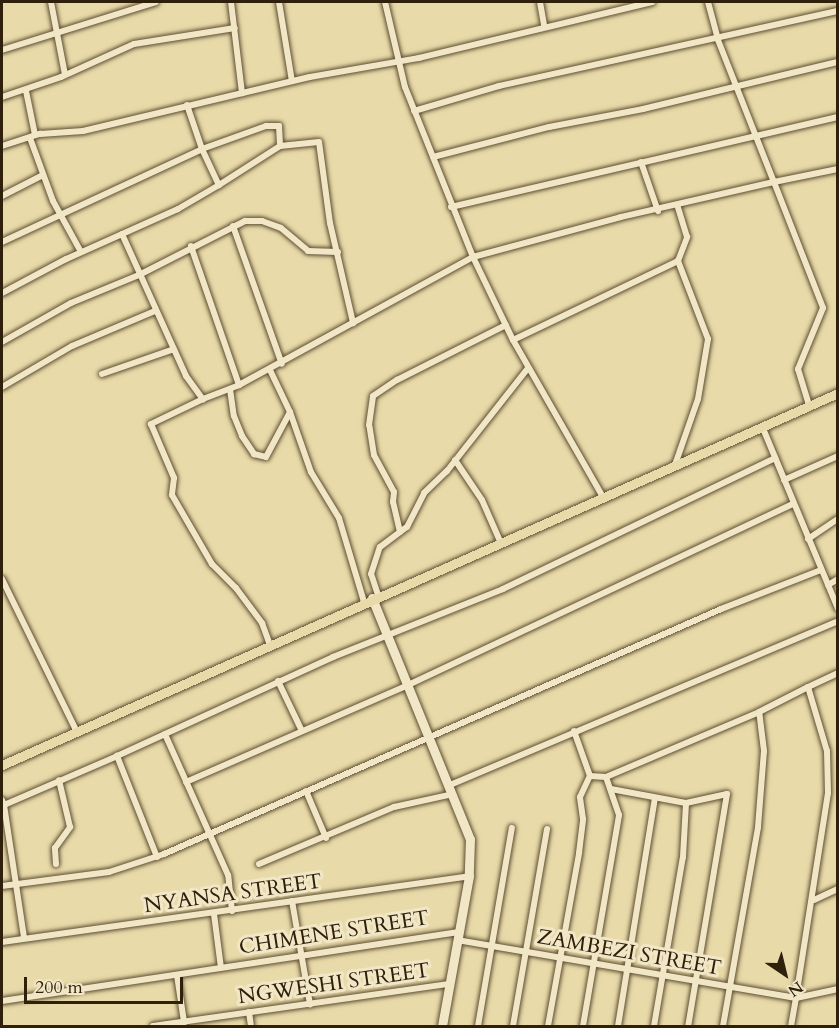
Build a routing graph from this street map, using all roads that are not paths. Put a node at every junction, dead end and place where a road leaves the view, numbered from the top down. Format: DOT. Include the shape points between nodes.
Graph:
graph roads {
  1 [pos="51,2"];
  2 [pos="156,2"];
  3 [pos="231,2"];
  4 [pos="279,2"];
  5 [pos="385,2"];
  6 [pos="540,2"];
  7 [pos="651,2"];
  8 [pos="708,2"];
  9 [pos="837,11"];
  10 [pos="543,25"];
  11 [pos="235,28"];
  12 [pos="58,31"];
  13 [pos="718,40"];
  14 [pos="2,50"];
  15 [pos="397,62"];
  16 [pos="837,62"];
  17 [pos="65,75"];
  18 [pos="292,81"];
  19 [pos="738,88"];
  20 [pos="26,91"];
  21 [pos="242,93"];
  22 [pos="2,97"];
  23 [pos="187,105"];
  24 [pos="414,111"];
  25 [pos="837,117"];
  26 [pos="756,134"];
  27 [pos="32,137"];
  28 [pos="2,146"];
  29 [pos="280,146"];
  30 [pos="202,149"];
  31 [pos="433,157"];
  32 [pos="641,162"];
  33 [pos="837,169"];
  34 [pos="43,175"];
  35 [pos="774,182"];
  36 [pos="219,185"];
  37 [pos="2,196"];
  38 [pos="452,207"];
  39 [pos="678,207"];
  40 [pos="658,211"];
  41 [pos="60,214"];
  42 [pos="233,226"];
  43 [pos="122,234"];
  44 [pos="2,242"];
  45 [pos="191,246"];
  46 [pos="81,252"];
  47 [pos="338,252"];
  48 [pos="473,257"];
  49 [pos="678,261"];
  50 [pos="139,275"];
  51 [pos="2,293"];
  52 [pos="155,311"];
  53 [pos="353,323"];
  54 [pos="506,325"];
  55 [pos="513,340"];
  56 [pos="2,342"];
  57 [pos="174,348"];
  58 [pos="282,364"];
  59 [pos="528,368"];
  60 [pos="270,370"];
  61 [pos="102,374"];
  62 [pos="239,385"];
  63 [pos="2,387"];
  64 [pos="230,389"];
  65 [pos="837,393"];
  66 [pos="203,399"];
  67 [pos="809,405"];
  68 [pos="290,412"];
  69 [pos="762,426"];
  70 [pos="837,456"];
  71 [pos="775,458"];
  72 [pos="455,460"];
  73 [pos="676,462"];
  74 [pos="784,480"];
  75 [pos="603,497"];
  76 [pos="793,504"];
  77 [pos="837,519"];
  78 [pos="400,532"];
  79 [pos="808,539"];
  80 [pos="500,541"];
  81 [pos="821,570"];
  82 [pos="2,579"];
  83 [pos="837,579"];
  84 [pos="828,585"];
  85 [pos="371,598"];
  86 [pos="837,609"];
  87 [pos="837,621"];
  88 [pos="386,636"];
  89 [pos="270,645"];
  90 [pos="837,673"];
  91 [pos="278,681"];
  92 [pos="406,686"];
  93 [pos="808,687"];
  94 [pos="759,712"];
  95 [pos="75,730"];
  96 [pos="302,731"];
  97 [pos="574,731"];
  98 [pos="165,734"];
  99 [pos="428,738"];
  100 [pos="117,756"];
  101 [pos="2,765"];
  102 [pos="590,776"];
  103 [pos="606,777"];
  104 [pos="59,780"];
  105 [pos="186,782"];
  106 [pos="611,789"];
  107 [pos="452,790"];
  108 [pos="306,791"];
  109 [pos="655,798"];
  110 [pos="3,802"];
  111 [pos="686,803"];
  112 [pos="512,828"];
  113 [pos="547,829"];
  114 [pos="210,832"];
  115 [pos="326,838"];
  116 [pos="157,857"];
  117 [pos="56,864"];
  118 [pos="260,864"];
  119 [pos="469,876"];
  120 [pos="16,884"];
  121 [pos="2,886"];
  122 [pos="837,890"];
  123 [pos="814,900"];
  124 [pos="292,901"];
  125 [pos="232,911"];
  126 [pos="214,914"];
  127 [pos="458,936"];
  128 [pos="24,938"];
  129 [pos="2,942"];
  130 [pos="492,945"];
  131 [pos="526,952"];
  132 [pos="303,956"];
  133 [pos="560,958"];
  134 [pos="594,964"];
  135 [pos="221,968"];
  136 [pos="627,969"];
  137 [pos="177,975"];
  138 [pos="663,975"];
  139 [pos="696,982"];
  140 [pos="449,984"];
  141 [pos="729,987"];
  142 [pos="837,989"];
  143 [pos="796,998"];
  144 [pos="2,1001"];
  145 [pos="310,1004"];
  146 [pos="249,1012"];
  147 [pos="184,1022"];
  148 [pos="153,1026"];
  149 [pos="251,1026"];
  150 [pos="442,1026"];
  151 [pos="478,1026"];
  152 [pos="513,1026"];
  153 [pos="548,1026"];
  154 [pos="583,1026"];
  155 [pos="618,1026"];
  156 [pos="654,1026"];
  157 [pos="688,1026"];
  158 [pos="723,1026"];
  159 [pos="791,1026"];
  1 -- 12 [label="street"];
  2 -- 12 [label="street"];
  3 -- 11 [label="street"];
  4 -- 18 [label="street"];
  5 -- 15 [label="street"];
  6 -- 10 [label="street"];
  7 -- 10 [label="street"];
  8 -- 13 [label="street"];
  9 -- 13 [label="street"];
  10 -- 15 [label="street"];
  11 -- 17 [label="street" via="134,44"];
  11 -- 21 [label="street"];
  12 -- 14 [label="street"];
  12 -- 17 [label="street"];
  13 -- 19 [label="street"];
  13 -- 24 [label="street" via="499,86"];
  15 -- 18 [label="street"];
  15 -- 24 [label="street"];
  16 -- 19 [label="street"];
  17 -- 20 [label="street"];
  18 -- 21 [label="street"];
  19 -- 26 [label="street"];
  19 -- 31 [label="street" via="549,127"];
  20 -- 22 [label="street"];
  20 -- 27 [label="street"];
  21 -- 23 [label="street"];
  23 -- 27 [label="street" via="83,131"];
  23 -- 30 [label="street"];
  24 -- 31 [label="street"];
  25 -- 26 [label="street"];
  26 -- 32 [label="street"];
  26 -- 35 [label="street"];
  27 -- 28 [label="street"];
  27 -- 34 [label="street"];
  29 -- 30 [label="street" via="277,124"];
  29 -- 36 [label="street"];
  29 -- 47 [label="street" via="319,142"];
  30 -- 36 [label="street"];
  30 -- 41 [label="street"];
  31 -- 38 [label="street"];
  32 -- 38 [label="street"];
  32 -- 40 [label="street"];
  33 -- 35 [label="street"];
  34 -- 37 [label="street"];
  34 -- 41 [label="street"];
  35 -- 39 [label="street"];
  35 -- 67 [label="street" via="823,308 798,369"];
  36 -- 43 [label="street"];
  38 -- 48 [label="street"];
  39 -- 40 [label="street"];
  39 -- 49 [label="street" via="687,237"];
  40 -- 48 [label="street"];
  41 -- 44 [label="street"];
  41 -- 46 [label="street"];
  42 -- 45 [label="street"];
  42 -- 47 [label="street" via="262,221 286,232 302,249"];
  42 -- 58 [label="street"];
  43 -- 46 [label="street"];
  43 -- 50 [label="street"];
  45 -- 50 [label="street"];
  45 -- 62 [label="street"];
  46 -- 51 [label="street"];
  47 -- 53 [label="street"];
  48 -- 53 [label="street"];
  48 -- 54 [label="street"];
  49 -- 55 [label="street"];
  49 -- 73 [label="street" via="708,339 698,399"];
  50 -- 52 [label="street"];
  50 -- 56 [label="street" via="71,303"];
  52 -- 57 [label="street"];
  52 -- 63 [label="street" via="72,346"];
  53 -- 58 [label="street"];
  54 -- 55 [label="street"];
  54 -- 78 [label="street" via="373,396 369,424 374,455 394,492"];
  55 -- 59 [label="street"];
  57 -- 61 [label="street"];
  57 -- 66 [label="street" via="186,376"];
  58 -- 60 [label="street"];
  59 -- 72 [label="street"];
  59 -- 75 [label="street"];
  60 -- 62 [label="street"];
  60 -- 68 [label="street"];
  62 -- 64 [label="street"];
  64 -- 66 [label="street"];
  64 -- 68 [label="street" via="236,423 258,457 270,453"];
  65 -- 67 [label="main road"];
  66 -- 89 [label="street" via="151,424 174,478 172,495 212,564 237,588 262,623"];
  67 -- 69 [label="main road"];
  68 -- 85 [label="street" via="311,472 339,518 349,560"];
  69 -- 71 [label="street"];
  69 -- 73 [label="main road"];
  70 -- 74 [label="street"];
  71 -- 74 [label="street"];
  71 -- 88 [label="street" via="503,589"];
  72 -- 78 [label="street" via="427,489"];
  72 -- 80 [label="street" via="482,500"];
  73 -- 75 [label="main road"];
  74 -- 76 [label="street"];
  75 -- 80 [label="main road"];
  76 -- 79 [label="street"];
  76 -- 92 [label="street"];
  77 -- 79 [label="street"];
  78 -- 85 [label="street" via="380,547 372,562"];
  79 -- 81 [label="street"];
  80 -- 85 [label="main road"];
  81 -- 84 [label="street"];
  81 -- 99 [label="street" via="721,609"];
  82 -- 95 [label="street"];
  83 -- 84 [label="street"];
  84 -- 86 [label="street"];
  85 -- 88 [label="street"];
  85 -- 89 [label="main road"];
  87 -- 97 [label="street"];
  88 -- 91 [label="street"];
  88 -- 92 [label="street"];
  89 -- 95 [label="main road"];
  90 -- 93 [label="street"];
  91 -- 96 [label="street"];
  91 -- 98 [label="street"];
  92 -- 96 [label="street"];
  92 -- 99 [label="street"];
  93 -- 94 [label="street"];
  93 -- 123 [label="street" via="827,751 828,793"];
  94 -- 103 [label="street"];
  94 -- 141 [label="street" via="764,751 758,827"];
  95 -- 101 [label="main road"];
  96 -- 105 [label="street"];
  97 -- 102 [label="street"];
  97 -- 107 [label="street"];
  98 -- 100 [label="street"];
  98 -- 105 [label="street"];
  99 -- 107 [label="street"];
  99 -- 108 [label="street"];
  100 -- 104 [label="street"];
  100 -- 116 [label="street"];
  102 -- 103 [label="street"];
  102 -- 133 [label="street" via="580,797 583,819"];
  103 -- 106 [label="street"];
  104 -- 110 [label="street"];
  104 -- 117 [label="street" via="70,827 55,848"];
  105 -- 114 [label="street"];
  106 -- 109 [label="street"];
  106 -- 134 [label="street" via="620,815"];
  107 -- 115 [label="street" via="394,807"];
  107 -- 119 [label="street" via="470,839"];
  108 -- 114 [label="street"];
  108 -- 115 [label="street"];
  109 -- 111 [label="street"];
  109 -- 136 [label="street"];
  110 -- 120 [label="street"];
  111 -- 138 [label="street" via="683,857"];
  111 -- 139 [label="street" via="727,794"];
  112 -- 130 [label="street"];
  113 -- 131 [label="street"];
  114 -- 116 [label="street"];
  114 -- 125 [label="street" via="228,875"];
  115 -- 118 [label="street"];
  116 -- 120 [label="street" via="109,872"];
  119 -- 124 [label="street, NYANSA STREET"];
  119 -- 127 [label="street"];
  120 -- 121 [label="street"];
  120 -- 128 [label="street"];
  122 -- 123 [label="street"];
  123 -- 143 [label="street"];
  124 -- 125 [label="street, NYANSA STREET"];
  124 -- 132 [label="street"];
  125 -- 126 [label="street, NYANSA STREET"];
  126 -- 128 [label="street, NYANSA STREET"];
  126 -- 135 [label="street"];
  127 -- 130 [label="street, ZAMBEZI STREET"];
  127 -- 132 [label="street, CHIMENE STREET"];
  127 -- 140 [label="street"];
  128 -- 129 [label="street, NYANSA STREET"];
  130 -- 131 [label="street, ZAMBEZI STREET"];
  130 -- 151 [label="street"];
  131 -- 133 [label="street, ZAMBEZI STREET"];
  131 -- 152 [label="street"];
  132 -- 135 [label="street, CHIMENE STREET"];
  132 -- 145 [label="street"];
  133 -- 134 [label="street, ZAMBEZI STREET"];
  133 -- 153 [label="street"];
  134 -- 136 [label="street, ZAMBEZI STREET"];
  134 -- 154 [label="street"];
  135 -- 137 [label="street, CHIMENE STREET"];
  136 -- 138 [label="street, ZAMBEZI STREET"];
  136 -- 155 [label="street"];
  137 -- 144 [label="street, CHIMENE STREET"];
  137 -- 147 [label="street"];
  138 -- 139 [label="street, ZAMBEZI STREET"];
  138 -- 156 [label="street"];
  139 -- 141 [label="street, ZAMBEZI STREET"];
  139 -- 157 [label="street"];
  140 -- 145 [label="street, NGWESHI STREET"];
  140 -- 150 [label="street"];
  141 -- 143 [label="street, ZAMBEZI STREET"];
  141 -- 158 [label="street"];
  142 -- 143 [label="street"];
  143 -- 159 [label="street"];
  145 -- 146 [label="street, NGWESHI STREET"];
  146 -- 147 [label="street, NGWESHI STREET"];
  146 -- 149 [label="street"];
  147 -- 148 [label="street, NGWESHI STREET"];
}
